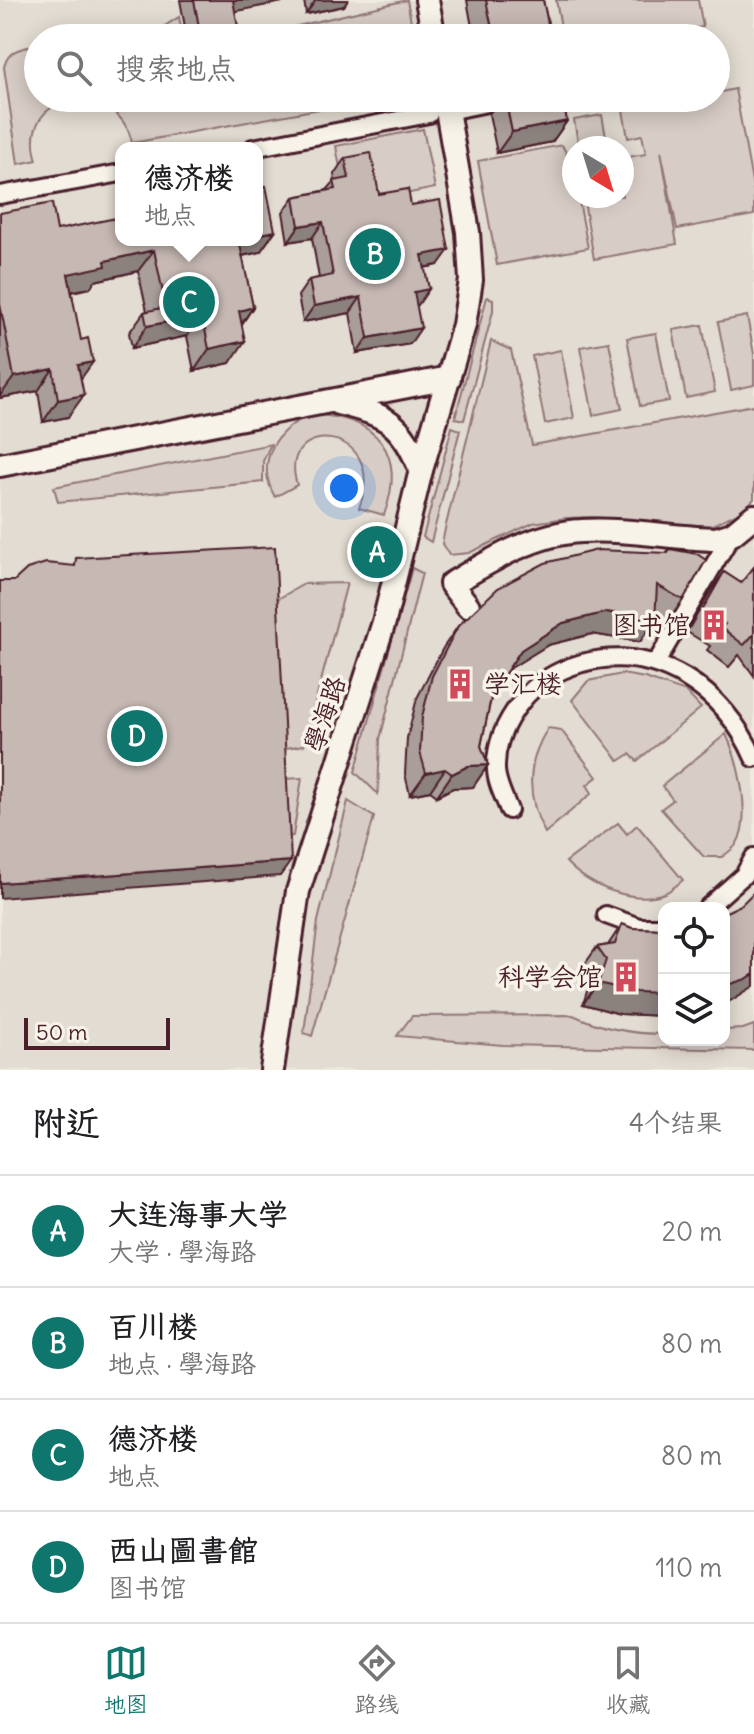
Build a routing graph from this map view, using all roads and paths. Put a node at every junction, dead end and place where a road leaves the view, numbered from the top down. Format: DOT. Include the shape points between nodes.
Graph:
graph roads {
  1 [pos="427,0"];
  2 [pos="431,24"];
  3 [pos="421,112"];
  4 [pos="445,112"];
  5 [pos="263,146"];
  6 [pos="115,174"];
  7 [pos="0,195"];
  8 [pos="449,378"];
  9 [pos="328,401"];
  10 [pos="0,465"];
  11 [pos="421,470"];
  12 [pos="754,516"];
  13 [pos="732,534"];
  14 [pos="468,606"];
  15 [pos="656,663"];
  16 [pos="754,758"];
  17 [pos="509,810"];
  18 [pos="754,857"];
  19 [pos="714,902"];
  20 [pos="606,915"];
  21 [pos="658,927"];
  22 [pos="272,1070"];
  1 -- 2 [label="street"];
  3 -- 5 [label="street"];
  4 -- 8 [label="street, 學海路" via="468,232 471,280"];
  6 -- 7 [label="street"];
  8 -- 9 [label="street"];
  8 -- 11 [label="street, 學海路"];
  9 -- 10 [label="street"];
  9 -- 11 [label="street" via="379,414 396,426"];
  11 -- 22 [label="street, 學海路" via="384,622 298,891"];
  12 -- 13 [label="street"];
  13 -- 14 [label="street" via="716,539 579,531 539,540 451,584"];
  13 -- 15 [label="street"];
  15 -- 16 [label="street" via="709,693 738,727"];
  15 -- 17 [label="street" via="593,660 560,669 530,690 509,717 497,746 495,772"];
  18 -- 19 [label="street" via="744,875"];
  20 -- 21 [label="street" via="639,927"];
}
